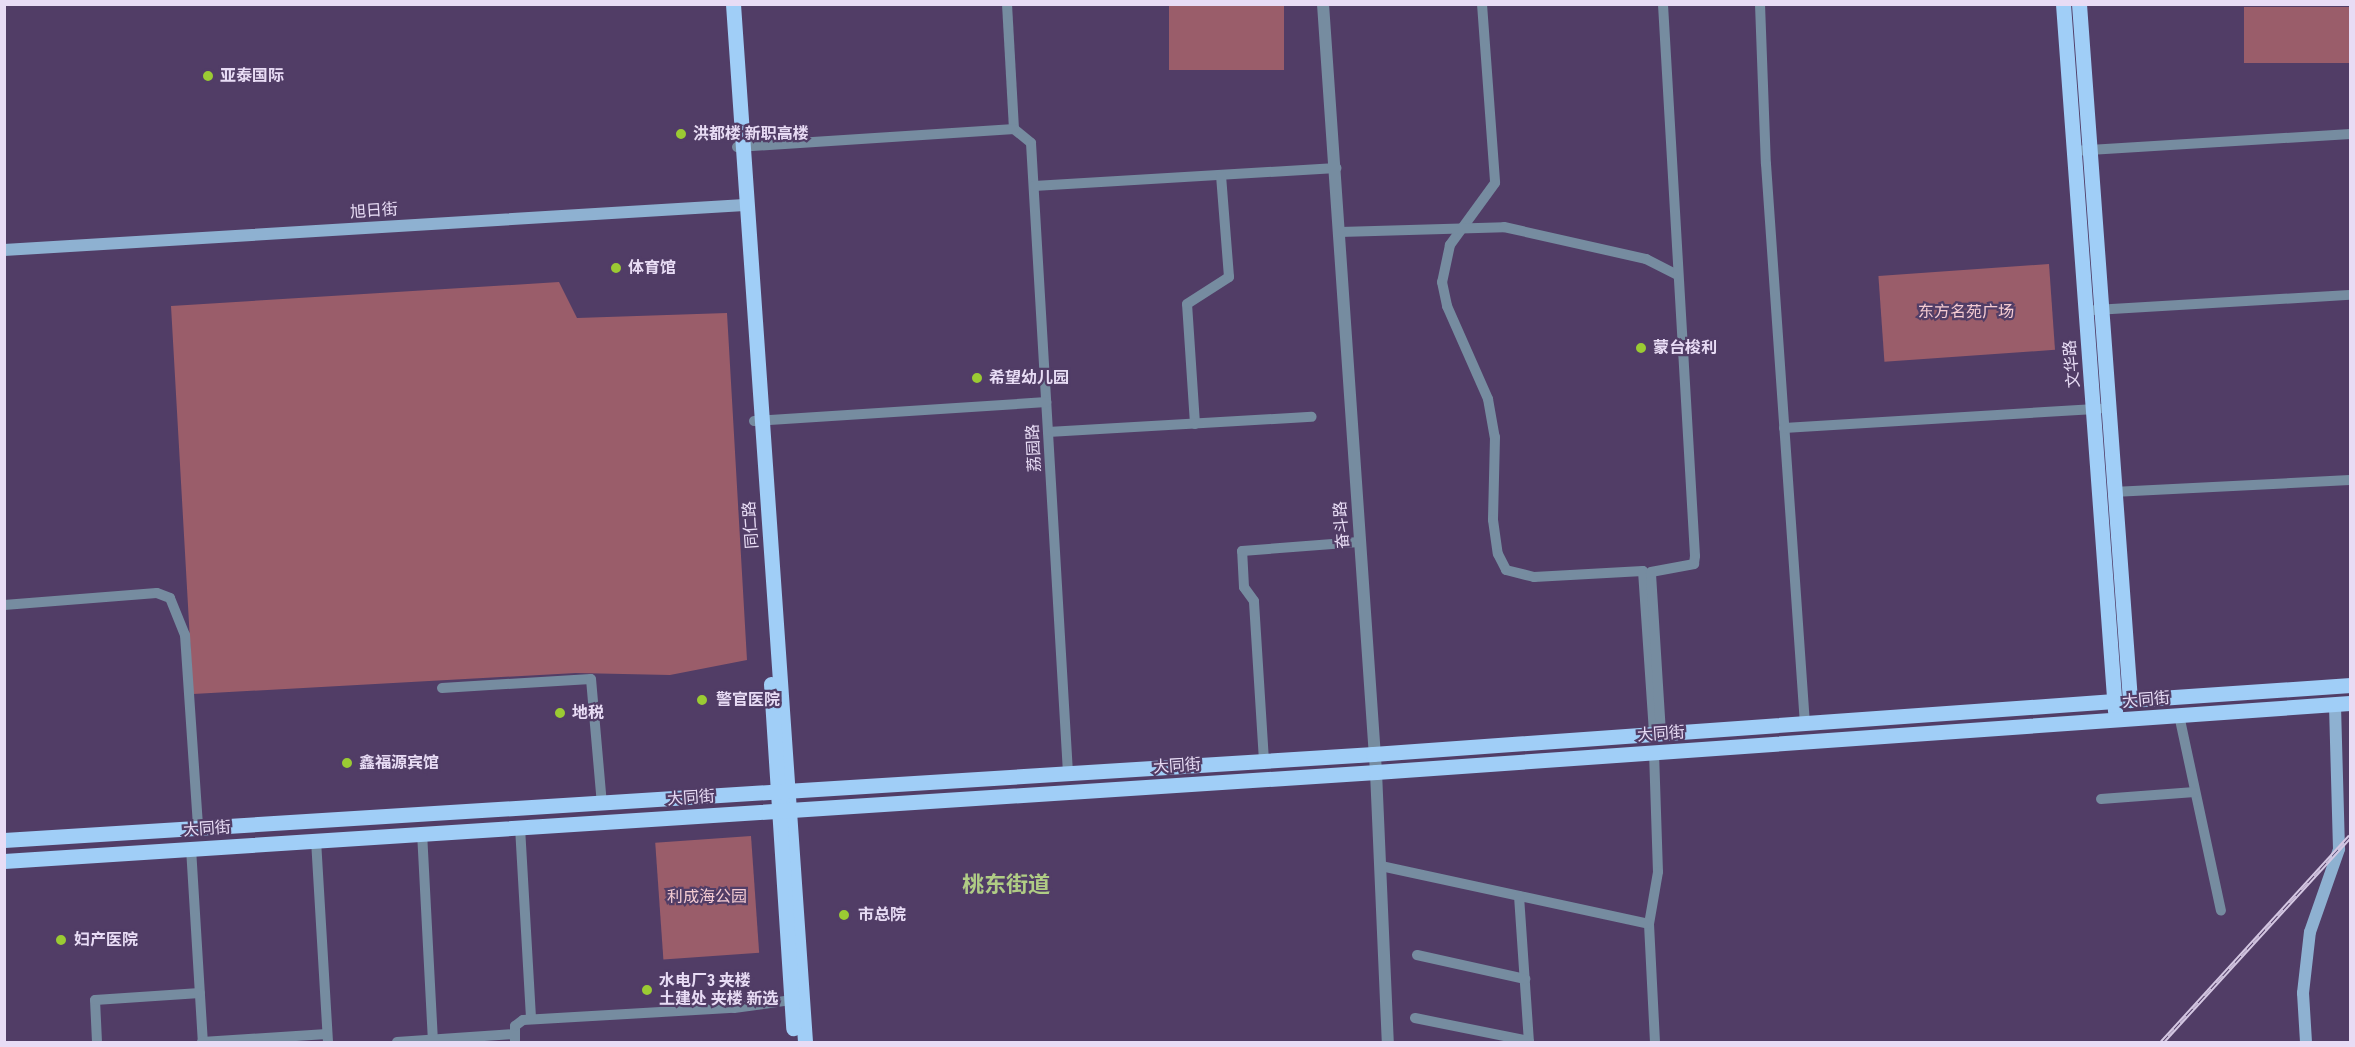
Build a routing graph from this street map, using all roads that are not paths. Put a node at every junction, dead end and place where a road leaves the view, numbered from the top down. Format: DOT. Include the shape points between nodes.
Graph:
graph roads {
  1 [pos="726,4"];
  2 [pos="733,4"];
  3 [pos="1007,4"];
  4 [pos="1323,4"];
  5 [pos="1482,4"];
  6 [pos="1663,4"];
  7 [pos="1760,4"];
  8 [pos="2063,4"];
  9 [pos="2079,4"];
  10 [pos="1014,129"];
  11 [pos="2350,134"];
  12 [pos="739,147"];
  13 [pos="2090,149"];
  14 [pos="2073,151"];
  15 [pos="1336,168"];
  16 [pos="1221,175"];
  17 [pos="1034,186"];
  18 [pos="743,205"];
  19 [pos="1464,225"];
  20 [pos="1340,232"];
  21 [pos="4,250"];
  22 [pos="1677,275"];
  23 [pos="2350,295"];
  24 [pos="2101,309"];
  25 [pos="2085,311"];
  26 [pos="1046,402"];
  27 [pos="2101,409"];
  28 [pos="1312,417"];
  29 [pos="757,421"];
  30 [pos="1195,424"];
  31 [pos="1784,428"];
  32 [pos="1048,432"];
  33 [pos="2350,480"];
  34 [pos="2113,492"];
  35 [pos="1359,542"];
  36 [pos="4,605"];
  37 [pos="2350,685"];
  38 [pos="442,688"];
  39 [pos="2122,701"];
  40 [pos="2343,703"];
  41 [pos="2179,715"];
  42 [pos="2124,720"];
  43 [pos="1805,724"];
  44 [pos="1658,733"];
  45 [pos="1654,752"];
  46 [pos="1373,754"];
  47 [pos="1264,761"];
  48 [pos="1376,772"];
  49 [pos="1068,774"];
  50 [pos="783,792"];
  51 [pos="2195,792"];
  52 [pos="2101,799"];
  53 [pos="602,804"];
  54 [pos="785,809"];
  55 [pos="520,827"];
  56 [pos="198,828"];
  57 [pos="422,832"];
  58 [pos="4,840"];
  59 [pos="316,840"];
  60 [pos="191,848"];
  61 [pos="4,861"];
  62 [pos="1381,866"];
  63 [pos="1519,896"];
  64 [pos="2221,911"];
  65 [pos="1649,924"];
  66 [pos="1417,955"];
  67 [pos="1525,979"];
  68 [pos="200,993"];
  69 [pos="792,1000"];
  70 [pos="1415,1018"];
  71 [pos="531,1019"];
  72 [pos="327,1038"];
  73 [pos="515,1038"];
  74 [pos="433,1039"];
  75 [pos="97,1042"];
  76 [pos="202,1042"];
  77 [pos="397,1042"];
  78 [pos="413,1042"];
  79 [pos="794,1042"];
  80 [pos="805,1042"];
  81 [pos="1388,1042"];
  82 [pos="1529,1042"];
  83 [pos="1655,1042"];
  84 [pos="2306,1042"];
  1 -- 12 [label="main road, 同仁路"];
  2 -- 12 [label="main road, 同仁路"];
  3 -- 10 [label="street"];
  4 -- 15 [label="street, 奋斗路"];
  5 -- 19 [label="street" via="1495,183"];
  6 -- 22 [label="street"];
  7 -- 31 [label="street" via="1766,164"];
  8 -- 14 [label="main road, 文华路"];
  9 -- 13 [label="main road, 文华路"];
  10 -- 12 [label="street"];
  10 -- 17 [label="street, 荔园路" via="1031,143"];
  11 -- 13 [label="street"];
  12 -- 18 [label="main road, 同仁路"];
  13 -- 14 [label="street"];
  13 -- 24 [label="main road, 文华路"];
  14 -- 25 [label="main road, 文华路"];
  15 -- 16 [label="street"];
  15 -- 20 [label="street, 奋斗路"];
  16 -- 17 [label="street"];
  16 -- 30 [label="street" via="1229,277 1187,304"];
  17 -- 26 [label="street, 荔园路"];
  18 -- 21 [label="main road, 旭日街"];
  18 -- 29 [label="main road, 同仁路"];
  19 -- 20 [label="street"];
  19 -- 22 [label="street" via="1504,227 1563,238 1646,260"];
  19 -- 44 [label="street" via="1447,252 1442,282 1447,306 1488,399 1495,437 1493,520 1498,554 1506,570 1534,577 1643,571"];
  20 -- 35 [label="street, 奋斗路"];
  22 -- 44 [label="street" via="1695,556 1694,564 1651,572"];
  23 -- 24 [label="street"];
  24 -- 25 [label="street"];
  24 -- 27 [label="main road, 文华路"];
  25 -- 27 [label="main road, 文华路"];
  26 -- 29 [label="street"];
  26 -- 32 [label="street, 荔园路"];
  27 -- 31 [label="street"];
  27 -- 34 [label="main road, 文华路"];
  27 -- 39 [label="main road, 文华路"];
  28 -- 30 [label="street"];
  29 -- 50 [label="main road, 同仁路"];
  30 -- 32 [label="street"];
  31 -- 43 [label="street"];
  32 -- 49 [label="street, 荔园路"];
  33 -- 34 [label="street"];
  34 -- 39 [label="main road, 文华路"];
  35 -- 46 [label="street, 奋斗路"];
  35 -- 47 [label="street" via="1242,551 1244,587 1254,601"];
  36 -- 56 [label="street" via="157,593 170,598 185,635"];
  37 -- 39 [label="main road, 大同街"];
  38 -- 53 [label="street" via="591,679"];
  39 -- 42 [label="main road, 文华路"];
  39 -- 43 [label="main road, 大同街"];
  40 -- 41 [label="main road, 大同街"];
  40 -- 84 [label="main road" via="2340,849 2310,932 2303,993"];
  41 -- 42 [label="main road, 大同街"];
  41 -- 51 [label="street"];
  42 -- 45 [label="main road, 大同街"];
  43 -- 44 [label="main road, 大同街"];
  44 -- 46 [label="main road, 大同街"];
  45 -- 48 [label="main road, 大同街"];
  45 -- 65 [label="street" via="1658,872"];
  46 -- 47 [label="main road, 大同街"];
  46 -- 48 [label="street, 奋斗路"];
  47 -- 49 [label="main road, 大同街"];
  48 -- 54 [label="main road, 大同街"];
  48 -- 62 [label="street, 奋斗路"];
  49 -- 50 [label="main road, 大同街"];
  50 -- 53 [label="main road, 大同街"];
  50 -- 54 [label="main road, 同仁路"];
  51 -- 52 [label="street"];
  51 -- 64 [label="street"];
  53 -- 56 [label="main road, 大同街"];
  54 -- 55 [label="main road, 大同街"];
  54 -- 69 [label="main road, 同仁路"];
  54 -- 80 [label="main road, 同仁路"];
  55 -- 57 [label="main road, 大同街"];
  55 -- 71 [label="street"];
  56 -- 58 [label="main road, 大同街"];
  57 -- 59 [label="main road, 大同街"];
  57 -- 74 [label="street"];
  59 -- 60 [label="main road, 大同街"];
  59 -- 72 [label="street"];
  60 -- 61 [label="main road, 大同街"];
  60 -- 68 [label="street"];
  62 -- 63 [label="street"];
  62 -- 81 [label="street, 奋斗路" via="1381,965"];
  63 -- 65 [label="street"];
  63 -- 67 [label="street"];
  65 -- 83 [label="street"];
  66 -- 67 [label="street"];
  67 -- 82 [label="street"];
  68 -- 75 [label="street" via="95,1000"];
  68 -- 76 [label="street"];
  69 -- 71 [label="street" via="734,1008"];
  69 -- 79 [label="main road, 同仁路"];
  70 -- 82 [label="street"];
  71 -- 73 [label="street" via="518,1022"];
  72 -- 76 [label="street"];
  73 -- 74 [label="street"];
  74 -- 78 [label="street"];
  77 -- 78 [label="street"];
}
